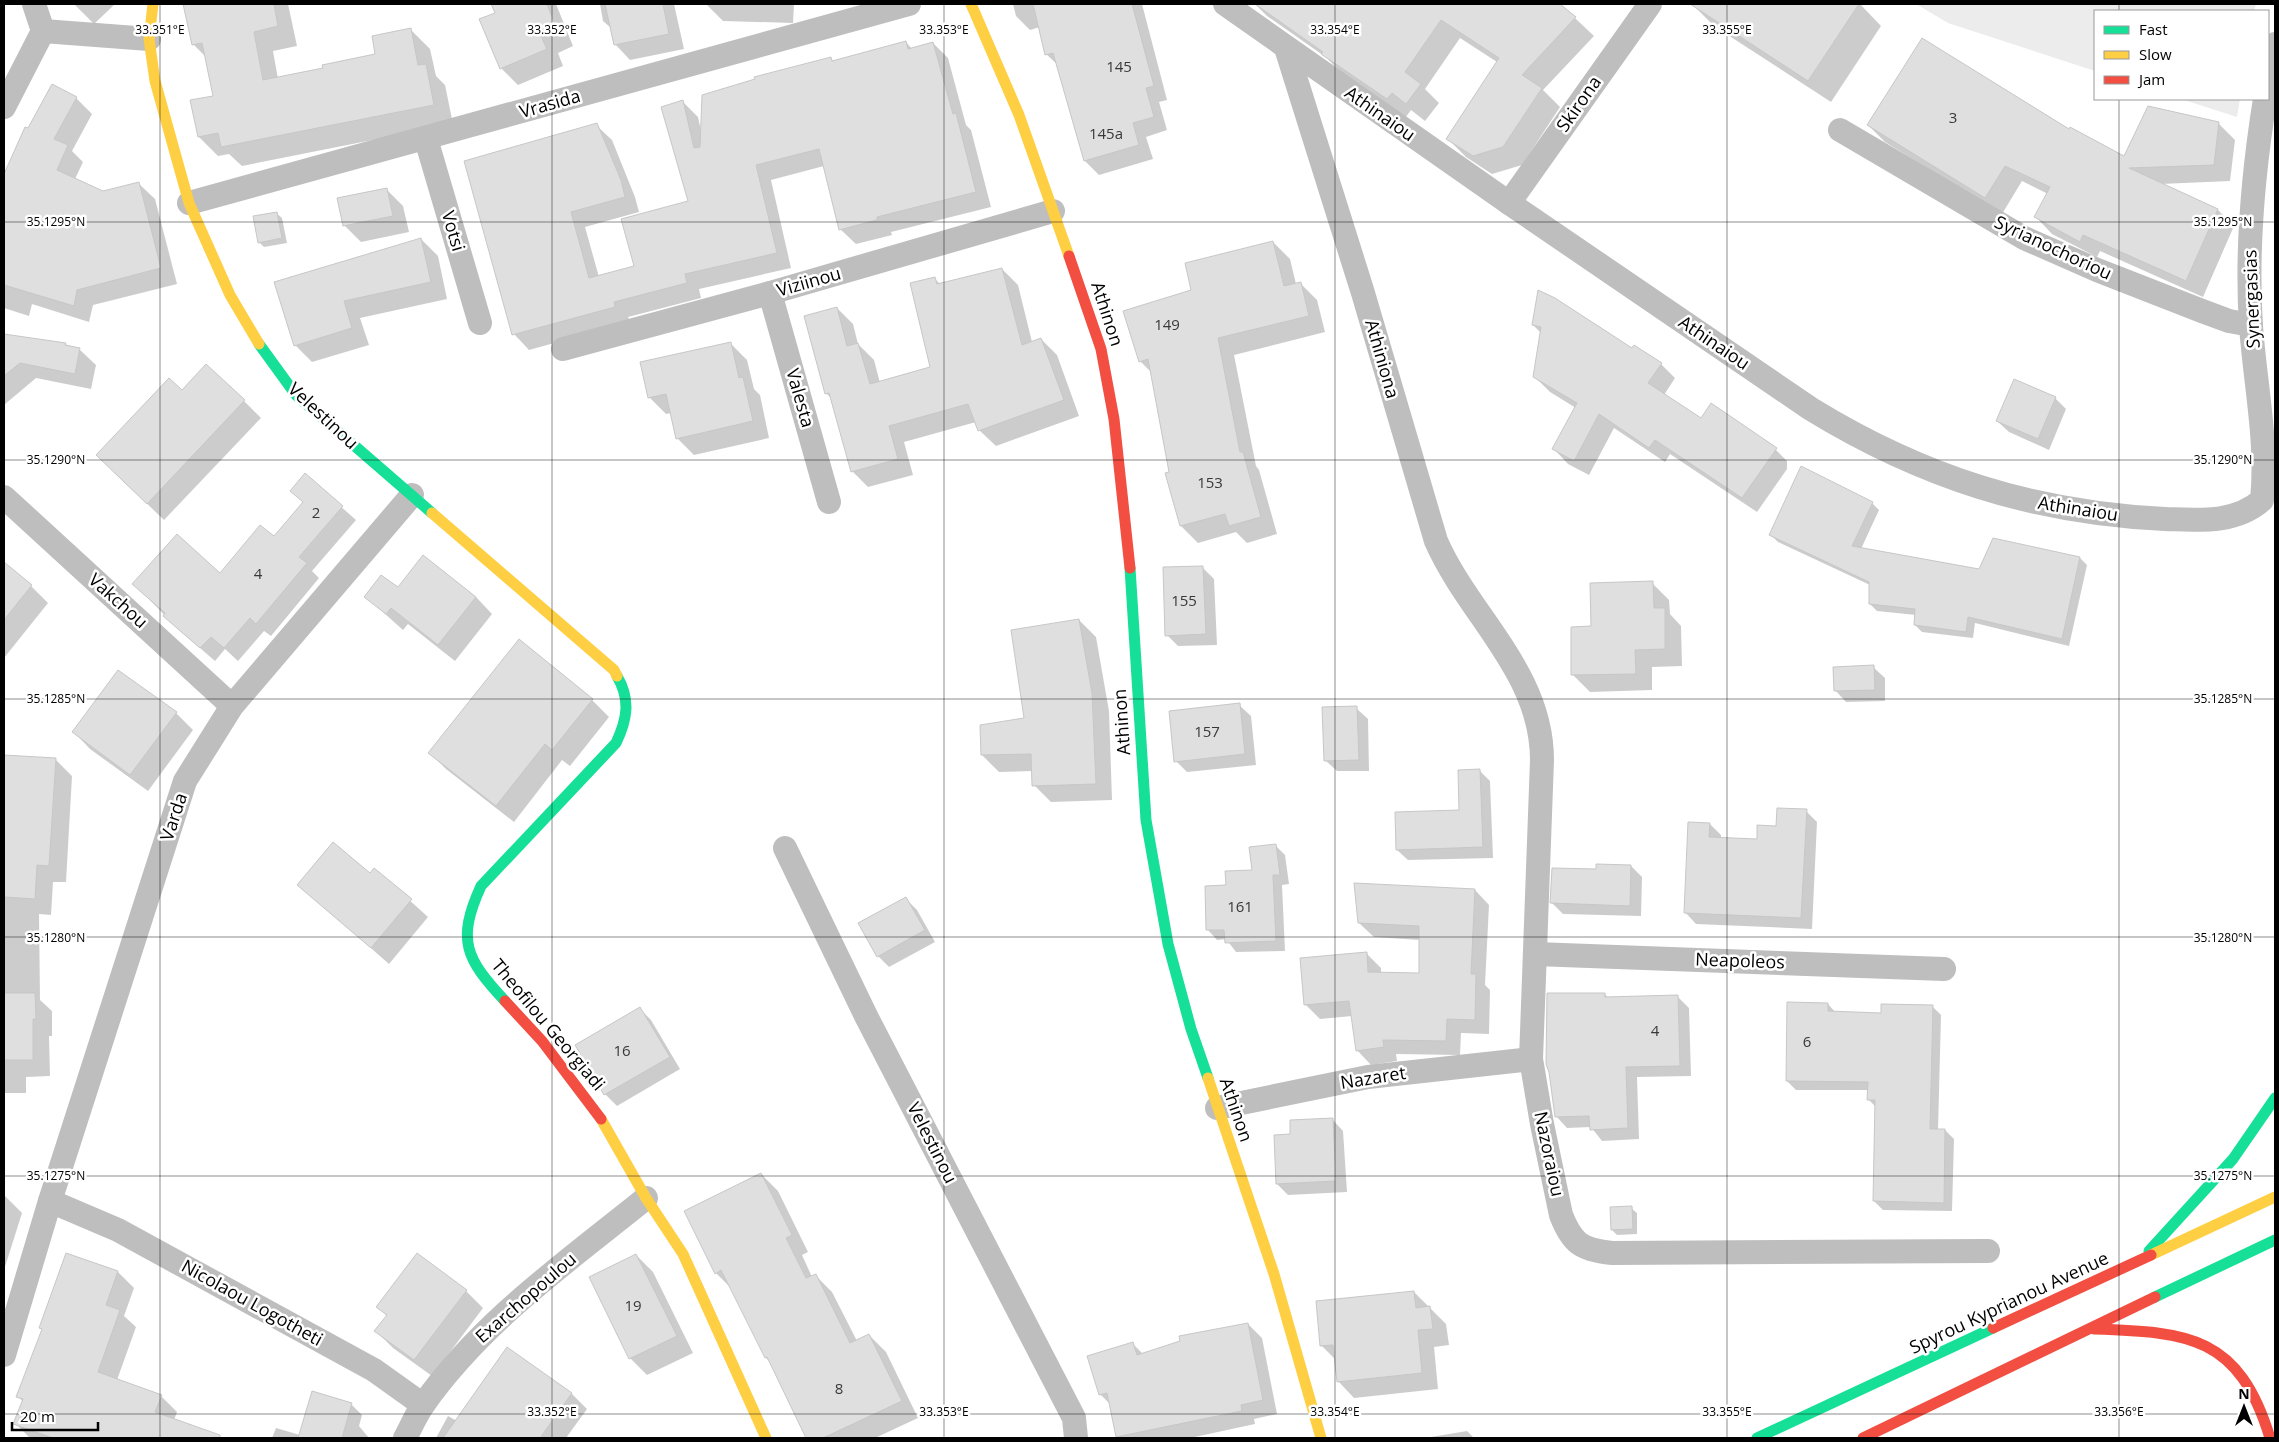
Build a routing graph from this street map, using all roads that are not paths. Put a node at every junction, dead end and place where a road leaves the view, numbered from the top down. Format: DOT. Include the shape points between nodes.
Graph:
graph roads {
  1 [pos="34,4"];
  2 [pos="153,4"];
  3 [pos="909,4"];
  4 [pos="971,4"];
  5 [pos="1225,4"];
  6 [pos="1641,7"];
  7 [pos="43,31"];
  8 [pos="149,39"];
  9 [pos="2275,44"];
  10 [pos="1286,48"];
  11 [pos="2269,77"];
  12 [pos="2265,100"];
  13 [pos="4,107"];
  14 [pos="1840,130"];
  15 [pos="426,139"];
  16 [pos="190,204"];
  17 [pos="1509,204"];
  18 [pos="1053,211"];
  19 [pos="770,293"];
  20 [pos="480,323"];
  21 [pos="2251,325"];
  22 [pos="563,349"];
  23 [pos="412,495"];
  24 [pos="4,497"];
  25 [pos="2262,500"];
  26 [pos="829,502"];
  27 [pos="1508,656"];
  28 [pos="232,706"];
  29 [pos="628,711"];
  30 [pos="785,848"];
  31 [pos="1535,954"];
  32 [pos="1944,969"];
  33 [pos="1531,1059"];
  34 [pos="2275,1098"];
  35 [pos="1217,1108"];
  36 [pos="646,1198"];
  37 [pos="2275,1198"];
  38 [pos="50,1202"];
  39 [pos="2275,1240"];
  40 [pos="1988,1251"];
  41 [pos="2138,1262"];
  42 [pos="2090,1329"];
  43 [pos="4,1355"];
  44 [pos="423,1405"];
  45 [pos="405,1438"];
  46 [pos="766,1438"];
  47 [pos="1076,1438"];
  48 [pos="1321,1438"];
  49 [pos="1757,1438"];
  50 [pos="1862,1438"];
  51 [pos="2270,1438"];
  1 -- 7 [label="street"];
  2 -- 8 [label="street, Velestinou"];
  3 -- 15 [label="street, Vrasida"];
  4 -- 18 [label="street, Athinon" via="1019,115"];
  5 -- 10 [label="street, Athinaiou"];
  6 -- 17 [label="street, Skirona"];
  7 -- 8 [label="street"];
  7 -- 13 [label="street"];
  8 -- 16 [label="street, Velestinou" via="155,81"];
  9 -- 11 [label="street"];
  10 -- 17 [label="street, Athinaiou"];
  10 -- 27 [label="street, Athiniona" via="1436,541 1454,576"];
  12 -- 21 [label="street, Synergasias" via="2252,198"];
  14 -- 21 [label="street, Syrianochoriou" via="2024,238 2202,311"];
  15 -- 16 [label="street, Vrasida"];
  15 -- 20 [label="street, Votsi"];
  16 -- 23 [label="street, Velestinou" via="230,295 257,342 296,395"];
  17 -- 25 [label="street, Athinaiou" via="1811,409 1852,434 1924,467 2042,505 2085,513 2218,519 2251,510"];
  18 -- 19 [label="street, Viziinou"];
  18 -- 35 [label="street, Athinon" via="1102,349 1114,419 1128,556 1146,820 1168,944"];
  19 -- 22 [label="street, Viziinou"];
  19 -- 26 [label="street, Valesta"];
  21 -- 25 [label="street, Synergasias" via="2263,463"];
  23 -- 28 [label="street, Varda"];
  23 -- 29 [label="street, Velestinou" via="614,670 624,687"];
  24 -- 28 [label="street, Vakchou"];
  27 -- 31 [label="street, Nazoraiou" via="1531,698 1542,744"];
  28 -- 38 [label="street, Varda" via="185,781"];
  29 -- 36 [label="street, Theofilou Georgiadi" via="616,743 481,886 471,908 466,935 472,959 483,977 542,1041 601,1118"];
  30 -- 47 [label="street, Velestinou" via="866,1016 1074,1418"];
  31 -- 32 [label="street, Neapoleos"];
  31 -- 33 [label="street, Nazoraiou"];
  33 -- 35 [label="street, Nazaret" via="1368,1077"];
  33 -- 40 [label="street, Nazoraiou" via="1561,1215 1573,1240 1584,1247 1612,1252"];
  34 -- 41 [label="street" via="2229,1165"];
  35 -- 48 [label="street, Athinon" via="1274,1274"];
  36 -- 44 [label="street, Exarchopoulou" via="520,1299 472,1346"];
  36 -- 46 [label="street, Theofilou Georgiadi" via="683,1254"];
  37 -- 41 [label="street, Spyrou Kyprianou Avenue"];
  38 -- 43 [label="street, Varda"];
  38 -- 44 [label="street, Nicolaou Logotheti" via="118,1230 366,1366"];
  39 -- 42 [label="street"];
  41 -- 49 [label="street, Spyrou Kyprianou Avenue"];
  42 -- 50 [label="street"];
  42 -- 51 [label="street" via="2168,1333 2210,1346 2225,1357 2254,1392"];
  44 -- 45 [label="street, Exarchopoulou"];
}
